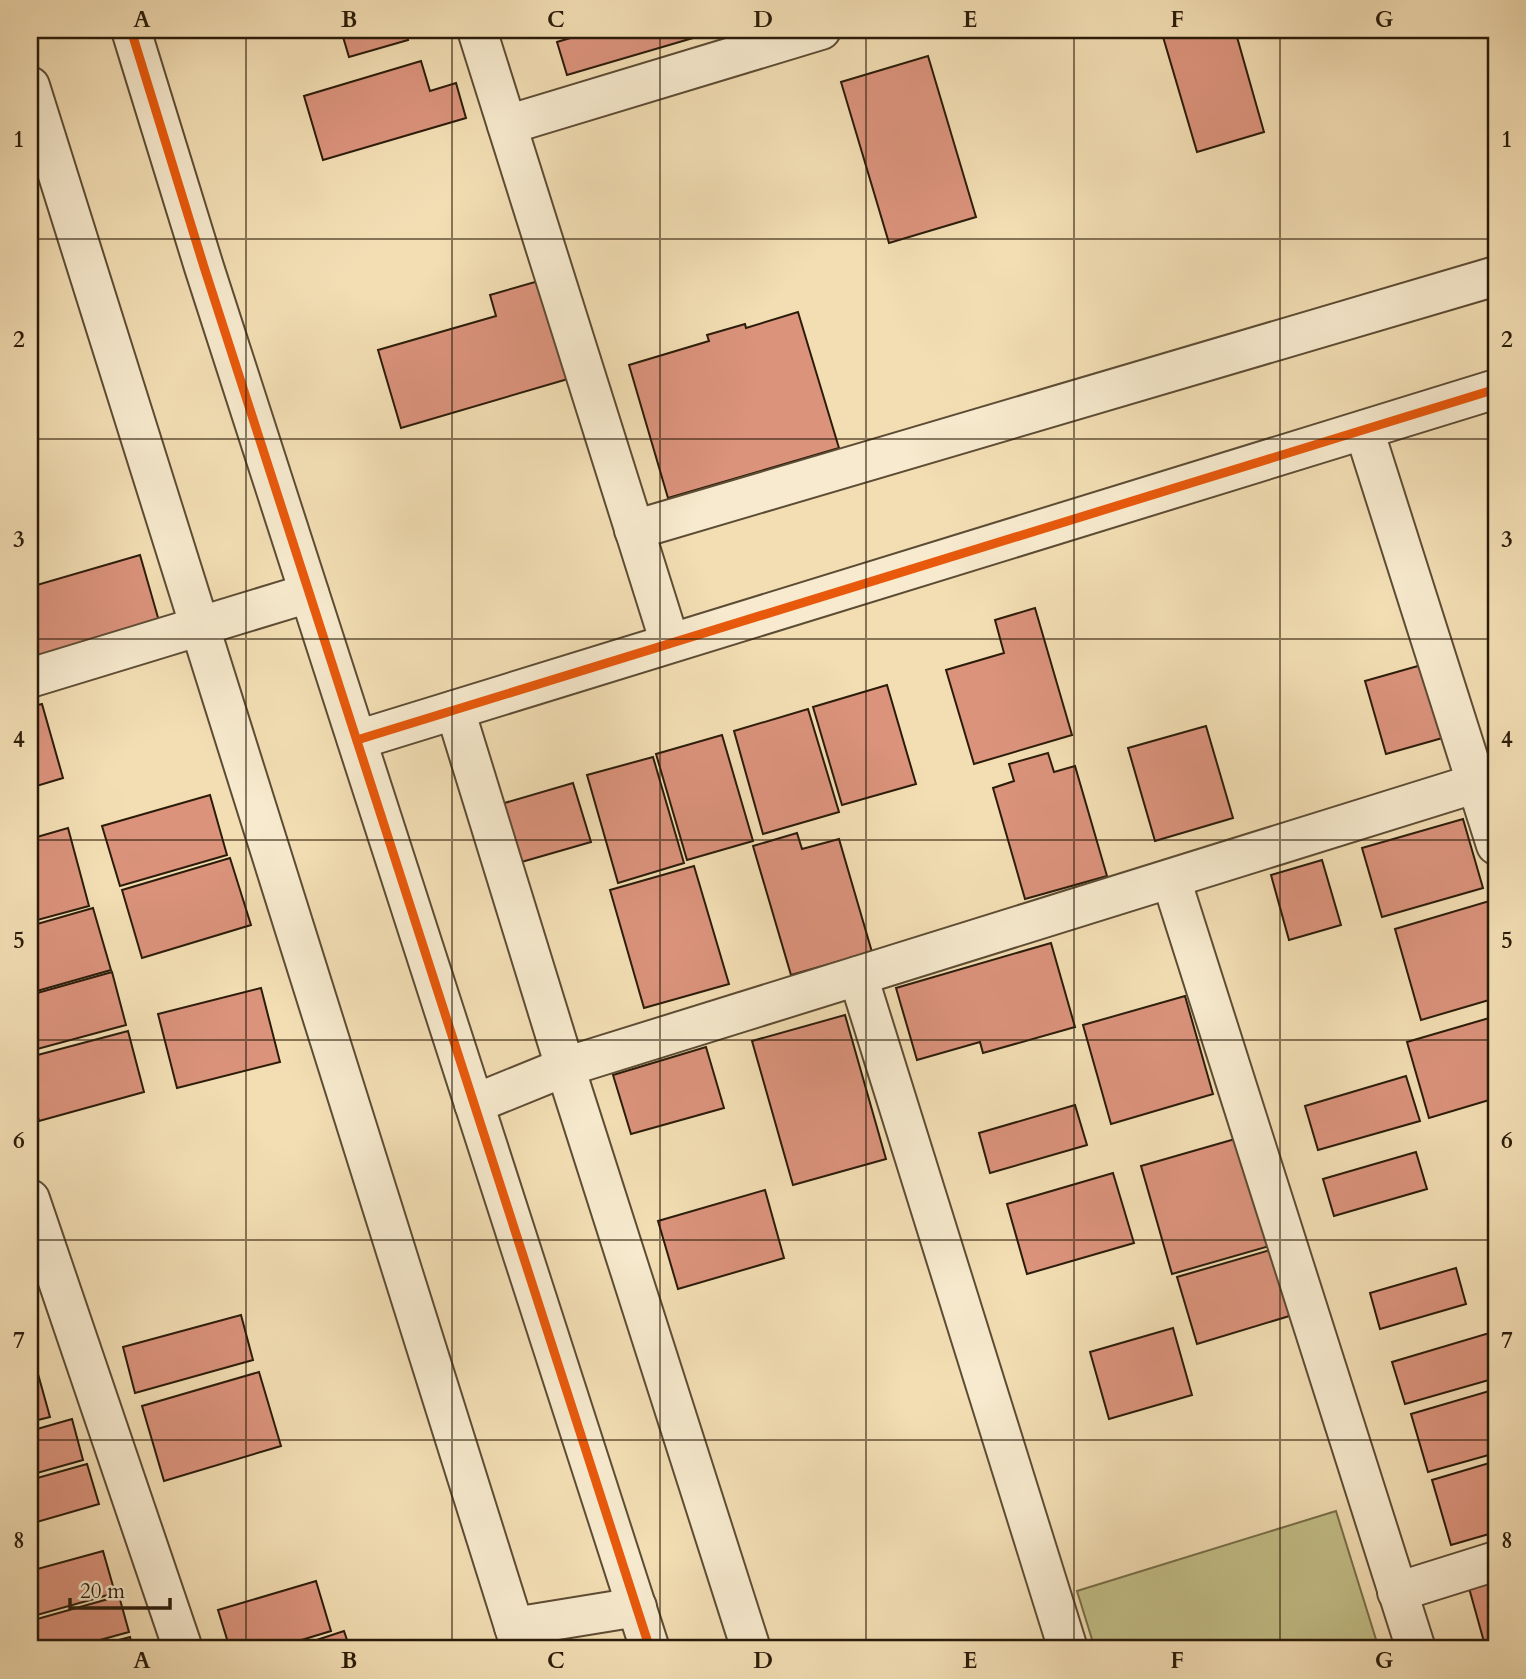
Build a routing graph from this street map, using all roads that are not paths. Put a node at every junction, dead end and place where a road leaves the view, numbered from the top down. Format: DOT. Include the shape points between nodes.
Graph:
graph roads {
  1 [pos="131,30"];
  2 [pos="477,30"];
  3 [pos="821,30"];
  4 [pos="30,86"];
  5 [pos="507,124"];
  6 [pos="1496,276"];
  7 [pos="1496,389"];
  8 [pos="1364,429"];
  9 [pos="634,530"];
  10 [pos="309,593"];
  11 [pos="200,626"];
  12 [pos="670,643"];
  13 [pos="30,678"];
  14 [pos="455,710"];
  15 [pos="356,740"];
  16 [pos="1477,783"];
  17 [pos="1496,845"];
  18 [pos="1171,879"];
  19 [pos="858,976"];
  20 [pos="565,1068"];
  21 [pos="474,1104"];
  22 [pos="30,1199"];
  23 [pos="1496,1561"];
  24 [pos="1397,1592"];
  25 [pos="637,1607"];
  26 [pos="518,1638"];
  27 [pos="183,1649"];
  28 [pos="650,1649"];
  29 [pos="751,1649"];
  30 [pos="1068,1649"];
  31 [pos="1416,1649"];
  1 -- 10 [label="street"];
  2 -- 5 [label="street"];
  3 -- 5 [label="street"];
  4 -- 11 [label="street"];
  5 -- 9 [label="street"];
  6 -- 9 [label="street"];
  7 -- 8 [label="street"];
  8 -- 12 [label="street"];
  8 -- 16 [label="street"];
  9 -- 12 [label="street"];
  10 -- 11 [label="street"];
  10 -- 15 [label="street"];
  11 -- 13 [label="street"];
  11 -- 26 [label="street"];
  12 -- 14 [label="street"];
  14 -- 15 [label="street"];
  14 -- 20 [label="street"];
  15 -- 21 [label="street"];
  16 -- 17 [label="street"];
  16 -- 18 [label="street"];
  18 -- 19 [label="street"];
  18 -- 24 [label="street"];
  19 -- 20 [label="street"];
  19 -- 30 [label="street"];
  20 -- 21 [label="street"];
  20 -- 29 [label="street"];
  21 -- 25 [label="street"];
  22 -- 27 [label="street"];
  23 -- 24 [label="street"];
  24 -- 31 [label="street"];
  25 -- 26 [label="street"];
  25 -- 28 [label="street"];
}
